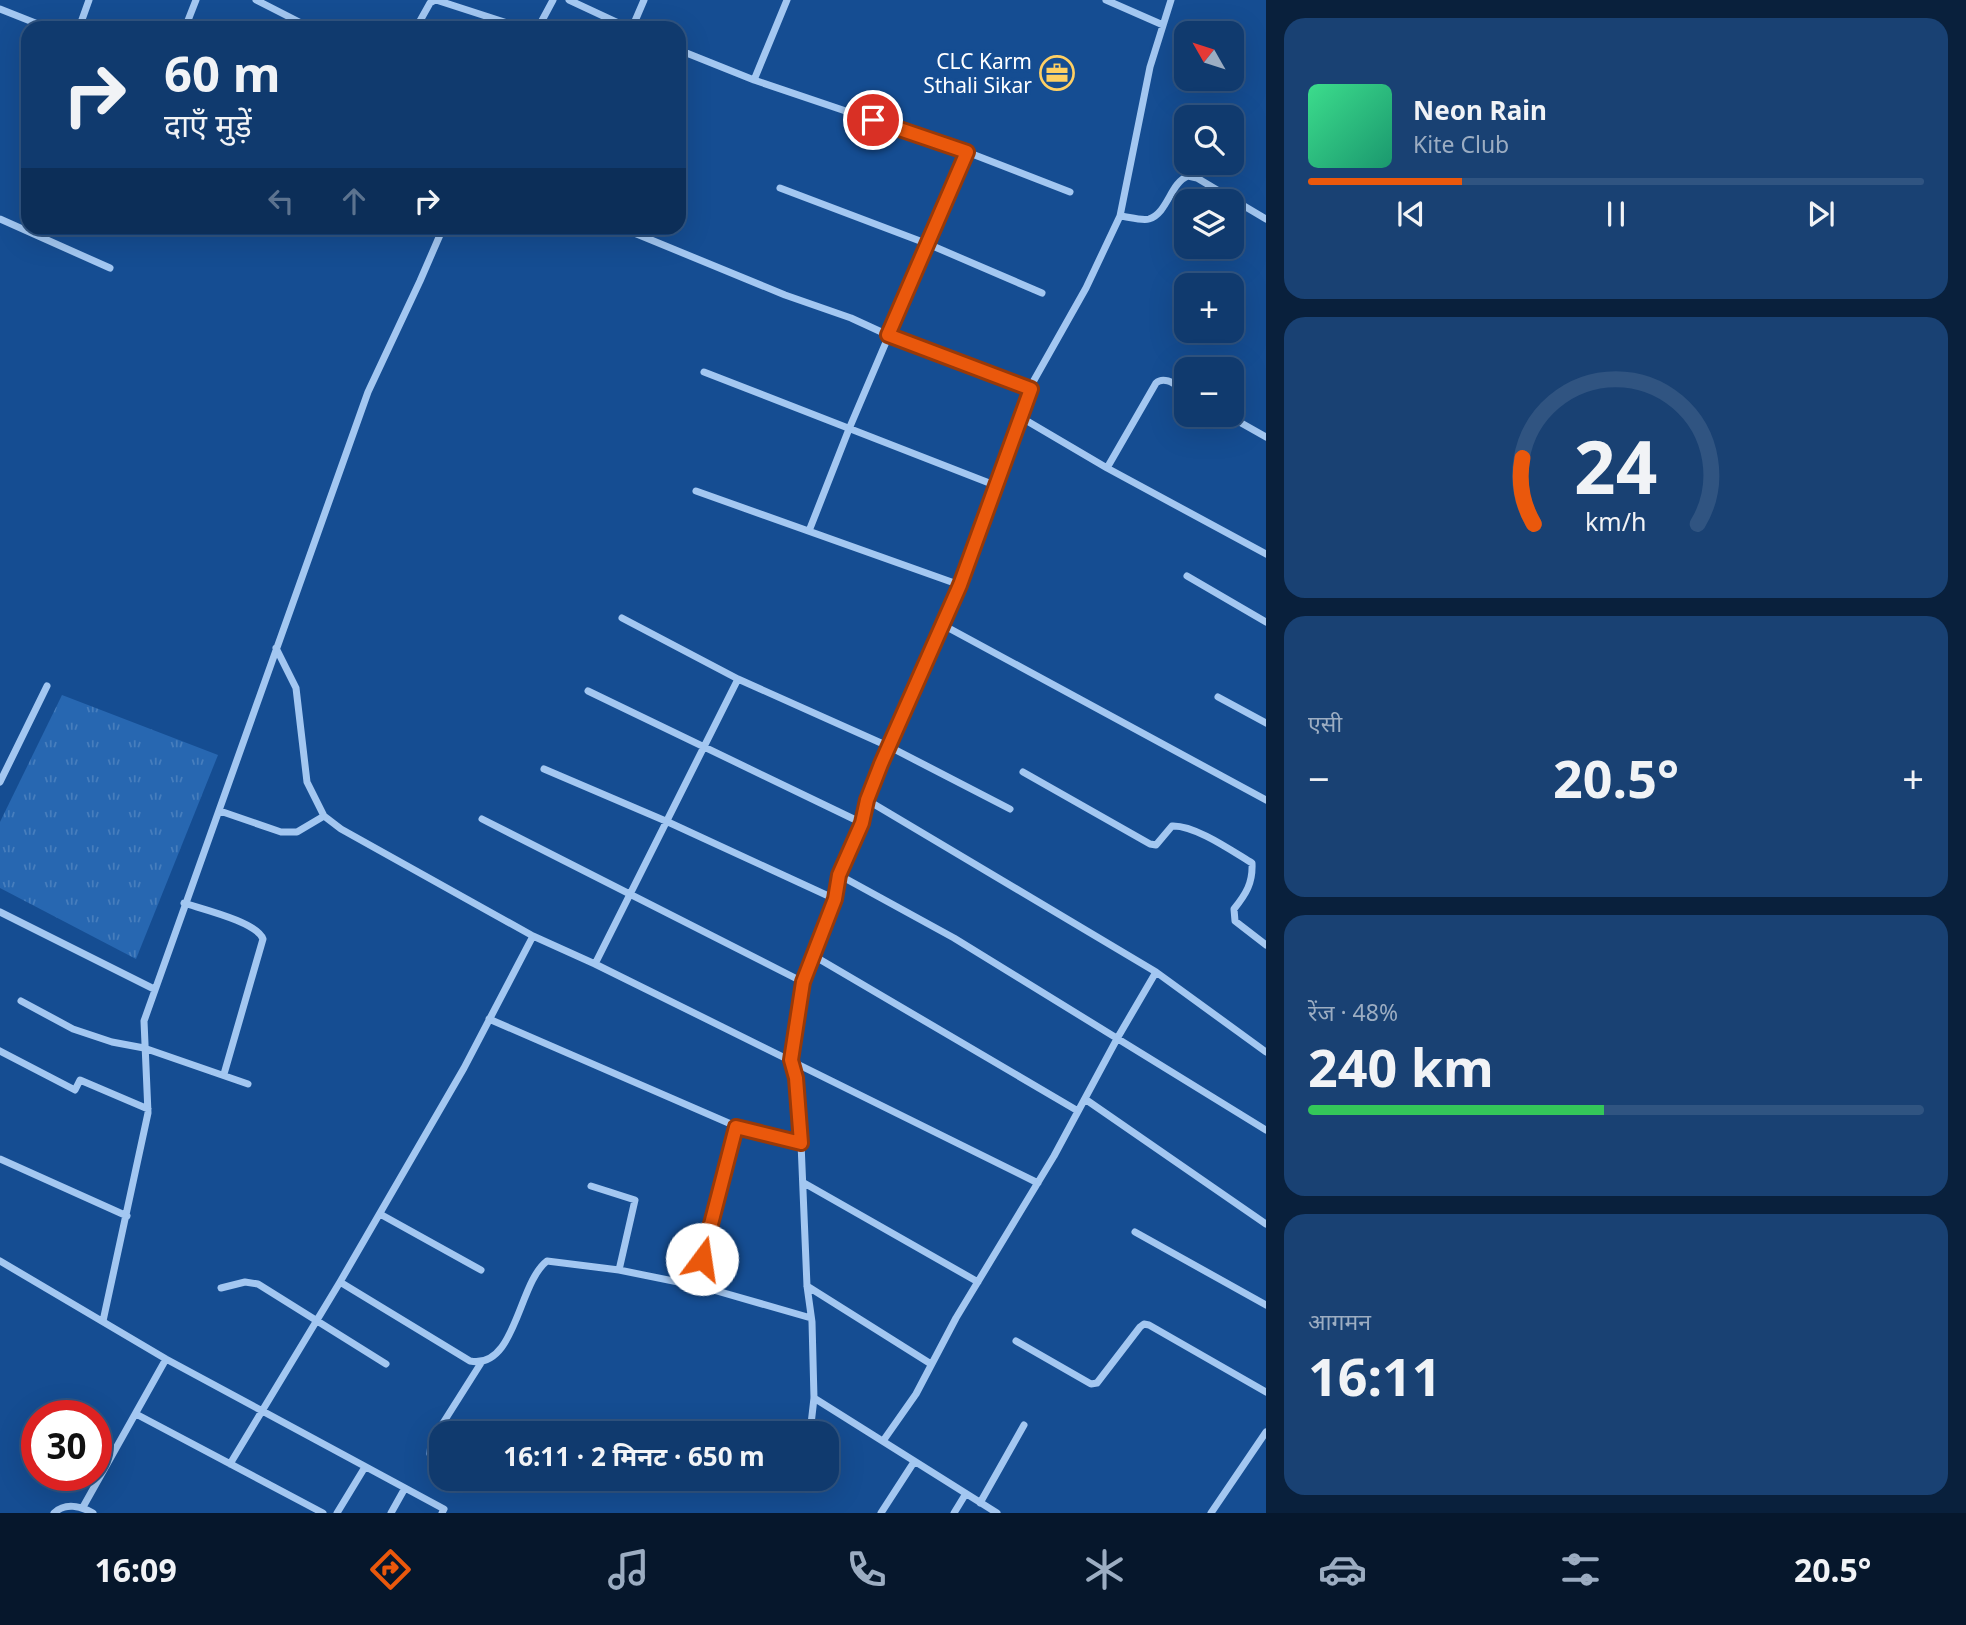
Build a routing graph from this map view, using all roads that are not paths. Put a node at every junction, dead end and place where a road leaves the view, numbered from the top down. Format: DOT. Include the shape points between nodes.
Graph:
graph roads {
  1 [pos="89,0"];
  2 [pos="196,0"];
  3 [pos="256,0"];
  4 [pos="435,0"];
  5 [pos="553,0"];
  6 [pos="569,0"];
  7 [pos="644,0"];
  8 [pos="788,0"];
  9 [pos="1106,0"];
  10 [pos="1171,0"];
  11 [pos="0,9"];
  12 [pos="30,21"];
  13 [pos="82,21"];
  14 [pos="188,21"];
  15 [pos="297,21"];
  16 [pos="420,21"];
  17 [pos="501,21"];
  18 [pos="542,21"];
  19 [pos="616,21"];
  20 [pos="634,21"];
  21 [pos="1163,25"];
  22 [pos="686,53"];
  23 [pos="754,80"];
  24 [pos="967,152"];
  25 [pos="780,188"];
  26 [pos="1070,192"];
  27 [pos="1121,216"];
  28 [pos="0,219"];
  29 [pos="1266,219"];
  30 [pos="21,228"];
  31 [pos="36,235"];
  32 [pos="440,235"];
  33 [pos="639,235"];
  34 [pos="928,244"];
  35 [pos="110,268"];
  36 [pos="1042,293"];
  37 [pos="888,335"];
  38 [pos="704,372"];
  39 [pos="1174,384"];
  40 [pos="1031,389"];
  41 [pos="1022,418"];
  42 [pos="1244,425"];
  43 [pos="849,429"];
  44 [pos="1266,437"];
  45 [pos="1107,468"];
  46 [pos="997,486"];
  47 [pos="696,491"];
  48 [pos="809,531"];
  49 [pos="1266,554"];
  50 [pos="1187,576"];
  51 [pos="960,585"];
  52 [pos="622,618"];
  53 [pos="1266,622"];
  54 [pos="943,625"];
  55 [pos="276,648"];
  56 [pos="738,678"];
  57 [pos="47,686"];
  58 [pos="589,691"];
  59 [pos="1218,697"];
  60 [pos="1266,723"];
  61 [pos="706,746"];
  62 [pos="890,747"];
  63 [pos="544,769"];
  64 [pos="1023,772"];
  65 [pos="0,782"];
  66 [pos="867,800"];
  67 [pos="1266,800"];
  68 [pos="1010,809"];
  69 [pos="220,811"];
  70 [pos="324,816"];
  71 [pos="482,819"];
  72 [pos="668,822"];
  73 [pos="862,823"];
  74 [pos="839,875"];
  75 [pos="631,895"];
  76 [pos="835,899"];
  77 [pos="184,903"];
  78 [pos="0,912"];
  79 [pos="533,936"];
  80 [pos="1266,945"];
  81 [pos="814,956"];
  82 [pos="595,964"];
  83 [pos="1157,972"];
  84 [pos="803,982"];
  85 [pos="154,989"];
  86 [pos="21,1001"];
  87 [pos="489,1019"];
  88 [pos="1118,1037"];
  89 [pos="144,1048"];
  90 [pos="0,1051"];
  91 [pos="1266,1052"];
  92 [pos="791,1060"];
  93 [pos="224,1074"];
  94 [pos="247,1084"];
  95 [pos="1085,1099"];
  96 [pos="148,1109"];
  97 [pos="1078,1111"];
  98 [pos="736,1127"];
  99 [pos="1266,1130"];
  100 [pos="801,1143"];
  101 [pos="0,1159"];
  102 [pos="804,1183"];
  103 [pos="1038,1183"];
  104 [pos="591,1186"];
  105 [pos="380,1214"];
  106 [pos="127,1216"];
  107 [pos="1266,1224"];
  108 [pos="1135,1232"];
  109 [pos="0,1261"];
  110 [pos="481,1270"];
  111 [pos="620,1270"];
  112 [pos="340,1282"];
  113 [pos="978,1282"];
  114 [pos="695,1285"];
  115 [pos="807,1286"];
  116 [pos="221,1288"];
  117 [pos="1266,1305"];
  118 [pos="811,1318"];
  119 [pos="318,1320"];
  120 [pos="103,1321"];
  121 [pos="1016,1341"];
  122 [pos="166,1359"];
  123 [pos="481,1363"];
  124 [pos="386,1364"];
  125 [pos="931,1364"];
  126 [pos="1266,1392"];
  127 [pos="814,1398"];
  128 [pos="263,1412"];
  129 [pos="136,1414"];
  130 [pos="445,1421"];
  131 [pos="811,1421"];
  132 [pos="1024,1425"];
  133 [pos="1266,1432"];
  134 [pos="883,1441"];
  135 [pos="914,1462"];
  136 [pos="230,1464"];
  137 [pos="365,1467"];
  138 [pos="405,1488"];
  139 [pos="965,1495"];
  140 [pos="980,1503"];
  141 [pos="83,1507"];
  142 [pos="54,1513"];
  143 [pos="93,1513"];
  144 [pos="323,1513"];
  145 [pos="337,1513"];
  146 [pos="391,1513"];
  147 [pos="442,1513"];
  148 [pos="881,1513"];
  149 [pos="954,1513"];
  150 [pos="997,1513"];
  151 [pos="1211,1513"];
  1 -- 13 [label="street"];
  2 -- 14 [label="street"];
  3 -- 15 [label="street"];
  4 -- 16 [label="street"];
  4 -- 17 [label="street"];
  5 -- 18 [label="street"];
  6 -- 19 [label="street"];
  7 -- 20 [label="street"];
  8 -- 23 [label="street"];
  9 -- 21 [label="street"];
  10 -- 21 [label="street"];
  11 -- 12 [label="street"];
  21 -- 27 [label="street" via="1150,67"];
  22 -- 23 [label="street"];
  23 -- 24 [label="street"];
  24 -- 26 [label="street"];
  24 -- 34 [label="street"];
  25 -- 34 [label="street"];
  27 -- 29 [label="street" via="1153,217 1188,176"];
  27 -- 40 [label="street"];
  28 -- 30 [label="street"];
  31 -- 35 [label="street"];
  32 -- 55 [label="street" via="368,392"];
  33 -- 37 [label="street"];
  34 -- 36 [label="street"];
  34 -- 37 [label="street"];
  37 -- 40 [label="street"];
  37 -- 43 [label="street"];
  38 -- 43 [label="street"];
  39 -- 45 [label="street" via="1165,379 1156,383"];
  40 -- 41 [label="street"];
  41 -- 45 [label="street"];
  41 -- 46 [label="street"];
  42 -- 44 [label="street"];
  43 -- 46 [label="street"];
  43 -- 48 [label="street"];
  45 -- 49 [label="street"];
  46 -- 51 [label="street"];
  47 -- 48 [label="street"];
  48 -- 51 [label="street"];
  50 -- 53 [label="street"];
  51 -- 54 [label="street"];
  52 -- 56 [label="street"];
  54 -- 62 [label="street"];
  54 -- 67 [label="street"];
  55 -- 69 [label="street"];
  55 -- 70 [label="street" via="296,688 307,782"];
  56 -- 61 [label="street"];
  56 -- 62 [label="street"];
  57 -- 65 [label="street"];
  58 -- 61 [label="street"];
  59 -- 60 [label="street"];
  61 -- 72 [label="street"];
  61 -- 73 [label="street"];
  62 -- 66 [label="street"];
  62 -- 68 [label="street"];
  63 -- 72 [label="street"];
  64 -- 80 [label="street" via="1150,845 1156,845 1172,826 1181,825 1252,863 1253,878 1234,909 1235,921"];
  66 -- 73 [label="street"];
  66 -- 83 [label="street"];
  69 -- 70 [label="street" via="281,832 298,832"];
  69 -- 77 [label="street"];
  70 -- 79 [label="street"];
  71 -- 75 [label="street"];
  72 -- 75 [label="street"];
  72 -- 76 [label="street"];
  73 -- 74 [label="street"];
  74 -- 76 [label="street"];
  74 -- 88 [label="street"];
  75 -- 82 [label="street"];
  75 -- 84 [label="street"];
  76 -- 81 [label="street"];
  77 -- 85 [label="street"];
  77 -- 93 [label="street" via="251,927 263,939"];
  78 -- 85 [label="street"];
  79 -- 82 [label="street"];
  79 -- 87 [label="street"];
  81 -- 84 [label="street"];
  81 -- 97 [label="street"];
  82 -- 92 [label="street"];
  83 -- 88 [label="street"];
  83 -- 91 [label="street"];
  84 -- 92 [label="street"];
  85 -- 89 [label="street" via="144,1021"];
  86 -- 89 [label="street" via="73,1029"];
  87 -- 98 [label="street"];
  87 -- 105 [label="street"];
  88 -- 95 [label="street"];
  88 -- 99 [label="street"];
  89 -- 93 [label="street"];
  89 -- 96 [label="street"];
  90 -- 96 [label="street" via="75,1090 80,1080"];
  92 -- 100 [label="street"];
  92 -- 103 [label="street"];
  93 -- 94 [label="street"];
  95 -- 97 [label="street"];
  95 -- 107 [label="street"];
  96 -- 106 [label="street"];
  97 -- 103 [label="street"];
  98 -- 100 [label="street"];
  98 -- 114 [label="street"];
  100 -- 102 [label="street"];
  101 -- 106 [label="street"];
  102 -- 113 [label="street"];
  102 -- 115 [label="street"];
  103 -- 113 [label="street"];
  104 -- 111 [label="street" via="635,1200"];
  105 -- 110 [label="street"];
  105 -- 112 [label="street"];
  106 -- 120 [label="street"];
  108 -- 117 [label="street"];
  109 -- 120 [label="street"];
  111 -- 114 [label="street"];
  111 -- 123 [label="street" via="547,1261 536,1271 505,1343"];
  112 -- 119 [label="street"];
  112 -- 123 [label="street" via="470,1361"];
  113 -- 125 [label="street"];
  114 -- 118 [label="street"];
  115 -- 118 [label="street"];
  115 -- 125 [label="street"];
  116 -- 119 [label="street" via="258,1284"];
  118 -- 127 [label="street"];
  119 -- 124 [label="street"];
  119 -- 128 [label="street"];
  120 -- 122 [label="street"];
  121 -- 126 [label="street" via="1097,1384 1144,1324"];
  122 -- 128 [label="street"];
  122 -- 129 [label="street"];
  123 -- 130 [label="street"];
  125 -- 134 [label="street"];
  127 -- 131 [label="street"];
  127 -- 134 [label="street"];
  128 -- 136 [label="street"];
  128 -- 137 [label="street"];
  129 -- 136 [label="street"];
  129 -- 141 [label="street"];
  132 -- 140 [label="street"];
  133 -- 151 [label="street"];
  134 -- 135 [label="street"];
  135 -- 139 [label="street"];
  135 -- 148 [label="street"];
  136 -- 144 [label="street"];
  137 -- 138 [label="street"];
  137 -- 145 [label="street"];
  138 -- 146 [label="street"];
  138 -- 147 [label="street" via="444,1509"];
  139 -- 140 [label="street"];
  139 -- 149 [label="street"];
  140 -- 150 [label="street"];
  141 -- 142 [label="street" via="71,1505"];
  141 -- 143 [label="street"];
}
